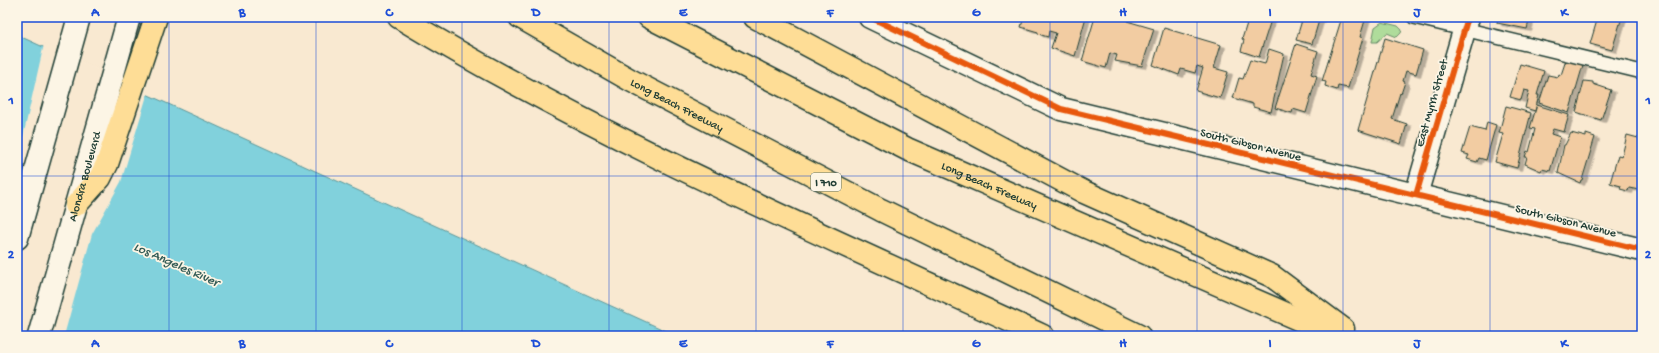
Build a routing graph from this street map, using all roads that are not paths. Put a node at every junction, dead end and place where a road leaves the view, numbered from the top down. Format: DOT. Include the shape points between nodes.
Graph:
graph roads {
  1 [pos="79,17"];
  2 [pos="129,17"];
  3 [pos="156,17"];
  4 [pos="399,17"];
  5 [pos="520,17"];
  6 [pos="649,17"];
  7 [pos="755,17"];
  8 [pos="870,17"];
  9 [pos="1414,17"];
  10 [pos="1466,23"];
  11 [pos="1642,72"];
  12 [pos="1416,195"];
  13 [pos="76,205"];
  14 [pos="17,238"];
  15 [pos="1642,250"];
  16 [pos="39,336"];
  17 [pos="1043,336"];
  18 [pos="1139,336"];
  19 [pos="1337,336"];
  20 [pos="1352,336"];
  1 -- 14 [label="street"];
  2 -- 13 [label="street, Alondra Boulevard"];
  3 -- 13 [label="highway" via="107,164 100,178"];
  4 -- 17 [label="highway" via="533,93 734,194"];
  5 -- 18 [label="highway, Long Beach Freeway / I 710" via="632,81 881,210"];
  6 -- 19 [label="highway, Long Beach Freeway" via="907,149"];
  7 -- 20 [label="highway" via="1084,192 1272,276"];
  8 -- 12 [label="street, South Gibson Avenue" via="1061,109"];
  9 -- 10 [label="lane"];
  10 -- 11 [label="lane"];
  10 -- 12 [label="street, East Myrrh Street"];
  12 -- 15 [label="street, South Gibson Avenue"];
  13 -- 16 [label="street, Alondra Boulevard"];
}
